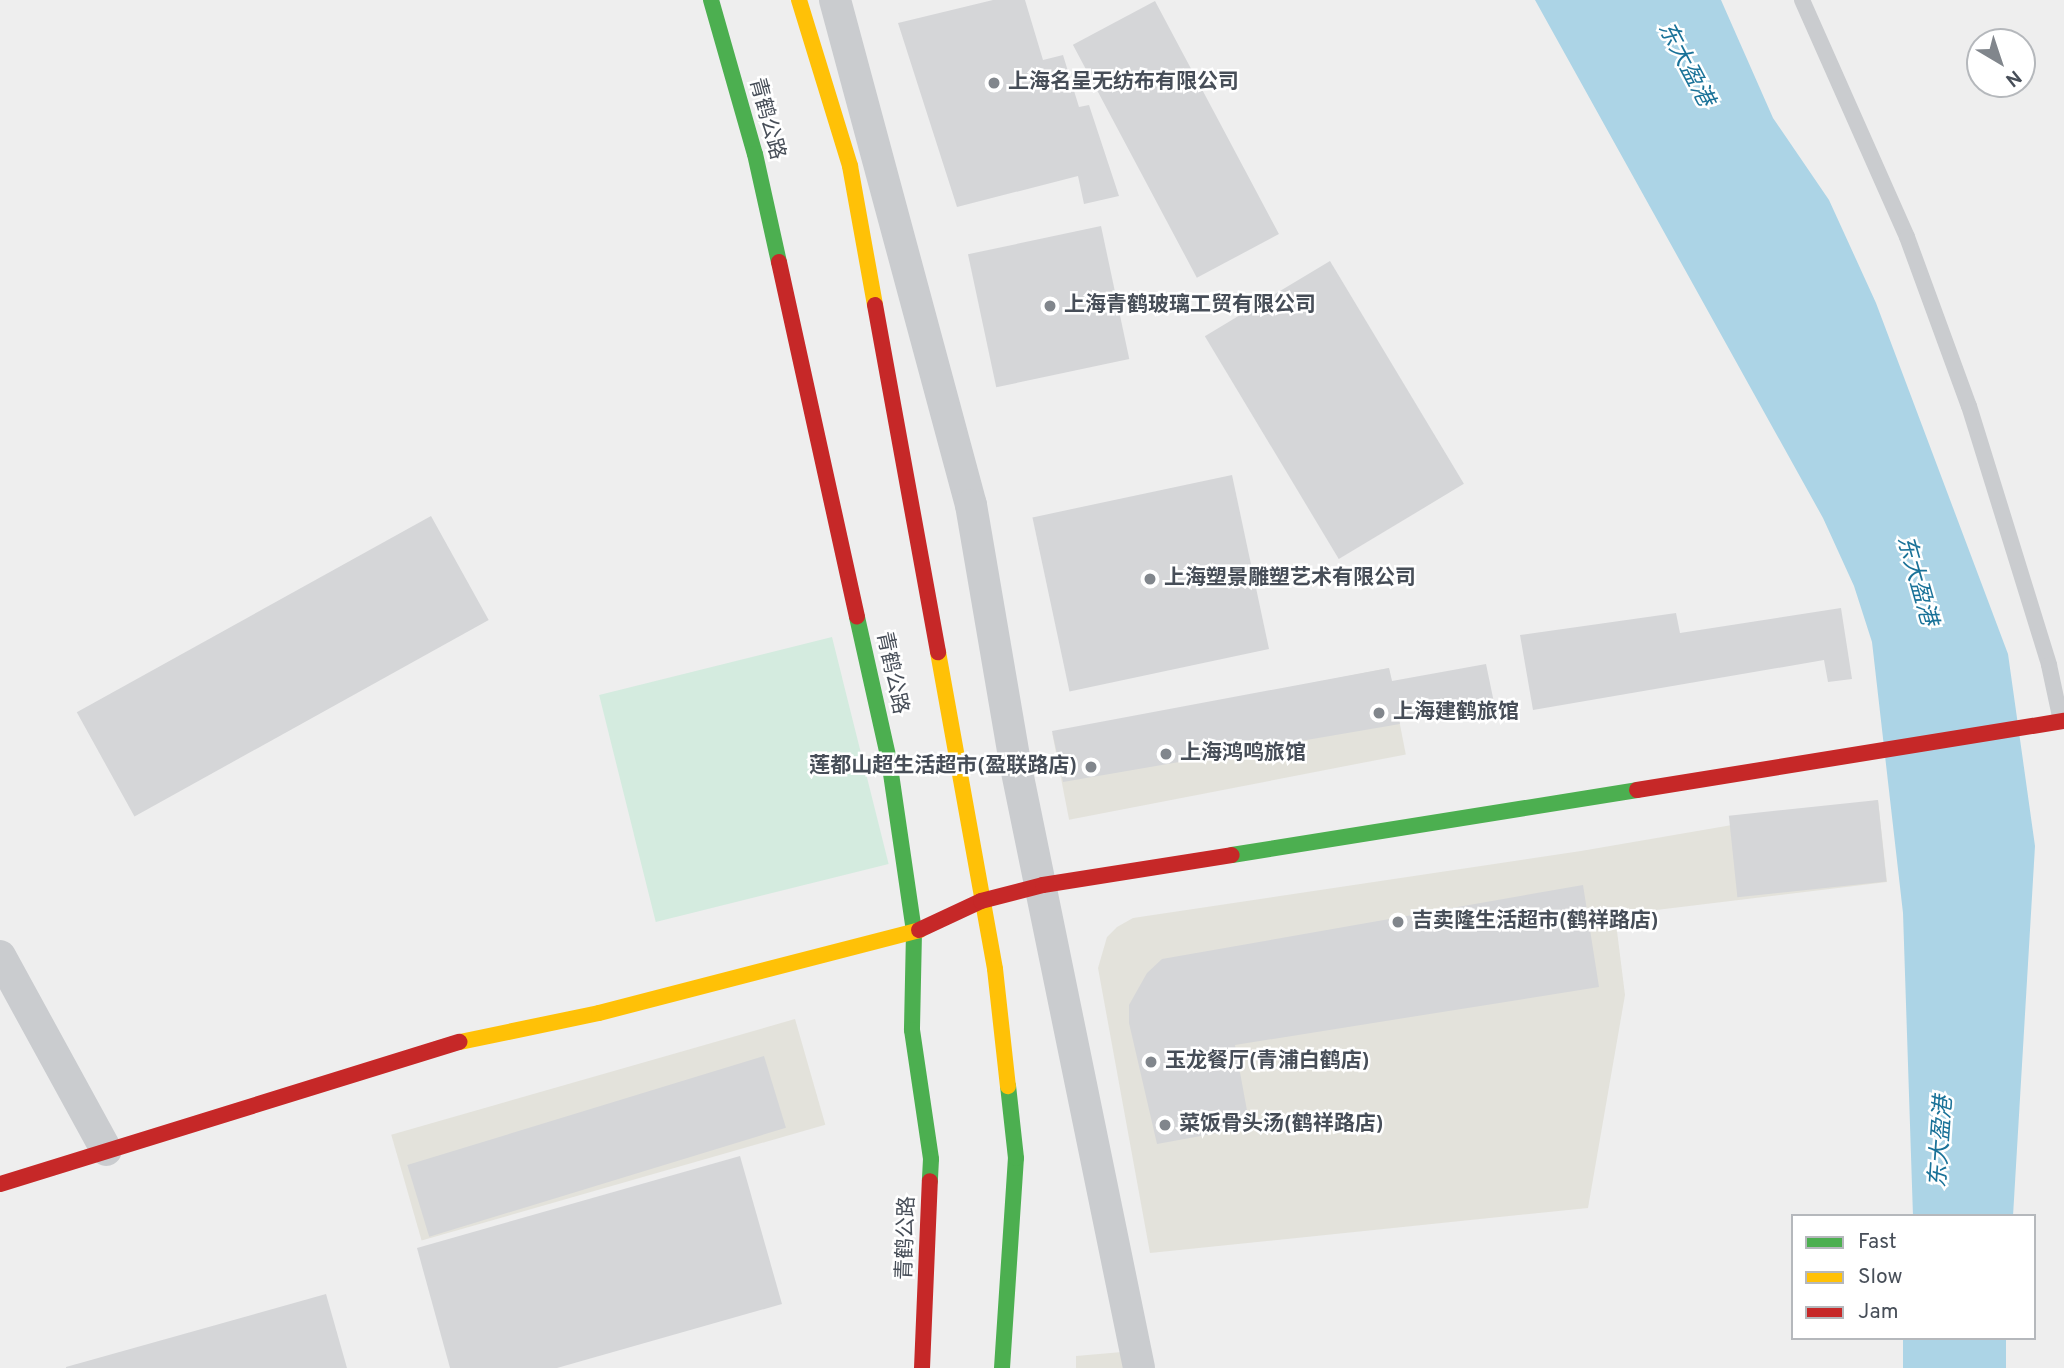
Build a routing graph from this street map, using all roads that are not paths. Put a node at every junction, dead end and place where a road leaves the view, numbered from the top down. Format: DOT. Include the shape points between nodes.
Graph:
graph roads {
  1 [pos="711,0"];
  2 [pos="799,0"];
  3 [pos="835,0"];
  4 [pos="1802,0"];
  5 [pos="2056,664"];
  6 [pos="2064,721"];
  7 [pos="2064,734"];
  8 [pos="1042,885"];
  9 [pos="981,901"];
  10 [pos="914,932"];
  11 [pos="0,956"];
  12 [pos="106,1150"];
  13 [pos="0,1184"];
  14 [pos="922,1368"];
  15 [pos="1002,1368"];
  16 [pos="1139,1368"];
  1 -- 10 [label="main road, 青鹤公路" via="755,154 889,760"];
  2 -- 9 [label="main road" via="850,166 940,645"];
  3 -- 8 [label="street" via="971,506 1016,767"];
  4 -- 5 [label="lane" via="1907,237"];
  5 -- 7 [label="lane"];
  6 -- 8 [label="main road, bridge"];
  8 -- 9 [label="main road"];
  8 -- 16 [label="street"];
  9 -- 10 [label="main road"];
  9 -- 15 [label="main road" via="995,969 1016,1158"];
  10 -- 12 [label="main road" via="599,1013 471,1039"];
  10 -- 14 [label="main road, 青鹤公路" via="912,1030 931,1159"];
  11 -- 12 [label="street"];
  12 -- 13 [label="main road"];
}
